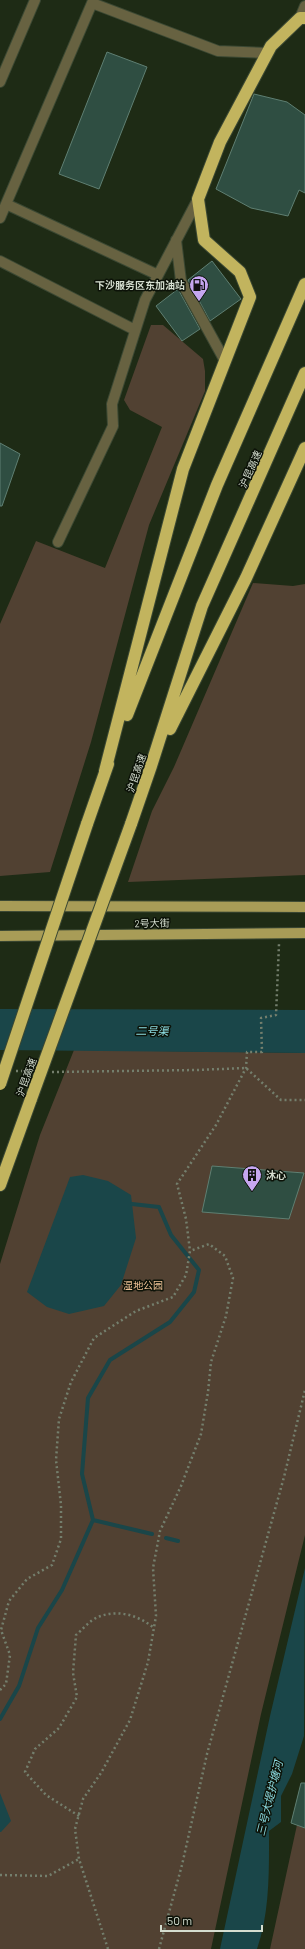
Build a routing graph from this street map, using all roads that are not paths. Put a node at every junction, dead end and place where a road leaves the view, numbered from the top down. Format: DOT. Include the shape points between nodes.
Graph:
graph roads {
  1 [pos="35,0"];
  2 [pos="305,6"];
  3 [pos="302,18"];
  4 [pos="267,53"];
  5 [pos="0,82"];
  6 [pos="198,199"];
  7 [pos="6,204"];
  8 [pos="0,218"];
  9 [pos="176,240"];
  10 [pos="0,261"];
  11 [pos="158,275"];
  12 [pos="305,284"];
  13 [pos="135,330"];
  14 [pos="225,361"];
  15 [pos="305,372"];
  16 [pos="305,448"];
  17 [pos="58,542"];
  18 [pos="152,766"];
  19 [pos="105,771"];
  20 [pos="0,906"];
  21 [pos="305,907"];
  22 [pos="305,933"];
  23 [pos="0,936"];
  24 [pos="0,1084"];
  25 [pos="0,1185"];
  1 -- 5 [label="street"];
  2 -- 3 [label="street"];
  3 -- 4 [label="highway" via="271,46"];
  4 -- 6 [label="highway" via="220,142"];
  4 -- 7 [label="street" via="218,50 92,3"];
  6 -- 9 [label="street"];
  6 -- 14 [label="highway" via="204,240 240,272 250,297"];
  7 -- 8 [label="street"];
  7 -- 11 [label="street"];
  9 -- 11 [label="street"];
  9 -- 14 [label="street" via="181,281"];
  10 -- 13 [label="street"];
  11 -- 13 [label="street" via="145,300"];
  12 -- 19 [label="highway" via="217,484"];
  13 -- 17 [label="street" via="112,404 113,426"];
  14 -- 19 [label="highway" via="183,469"];
  15 -- 18 [label="highway, 沪昆高速" via="202,606"];
  16 -- 18 [label="highway" via="246,578"];
  18 -- 25 [label="highway, 沪昆高速, bridge"];
  19 -- 24 [label="highway, bridge"];
  20 -- 21 [label="main road, 2号大街"];
  22 -- 23 [label="main road, 2号大街"];
}
